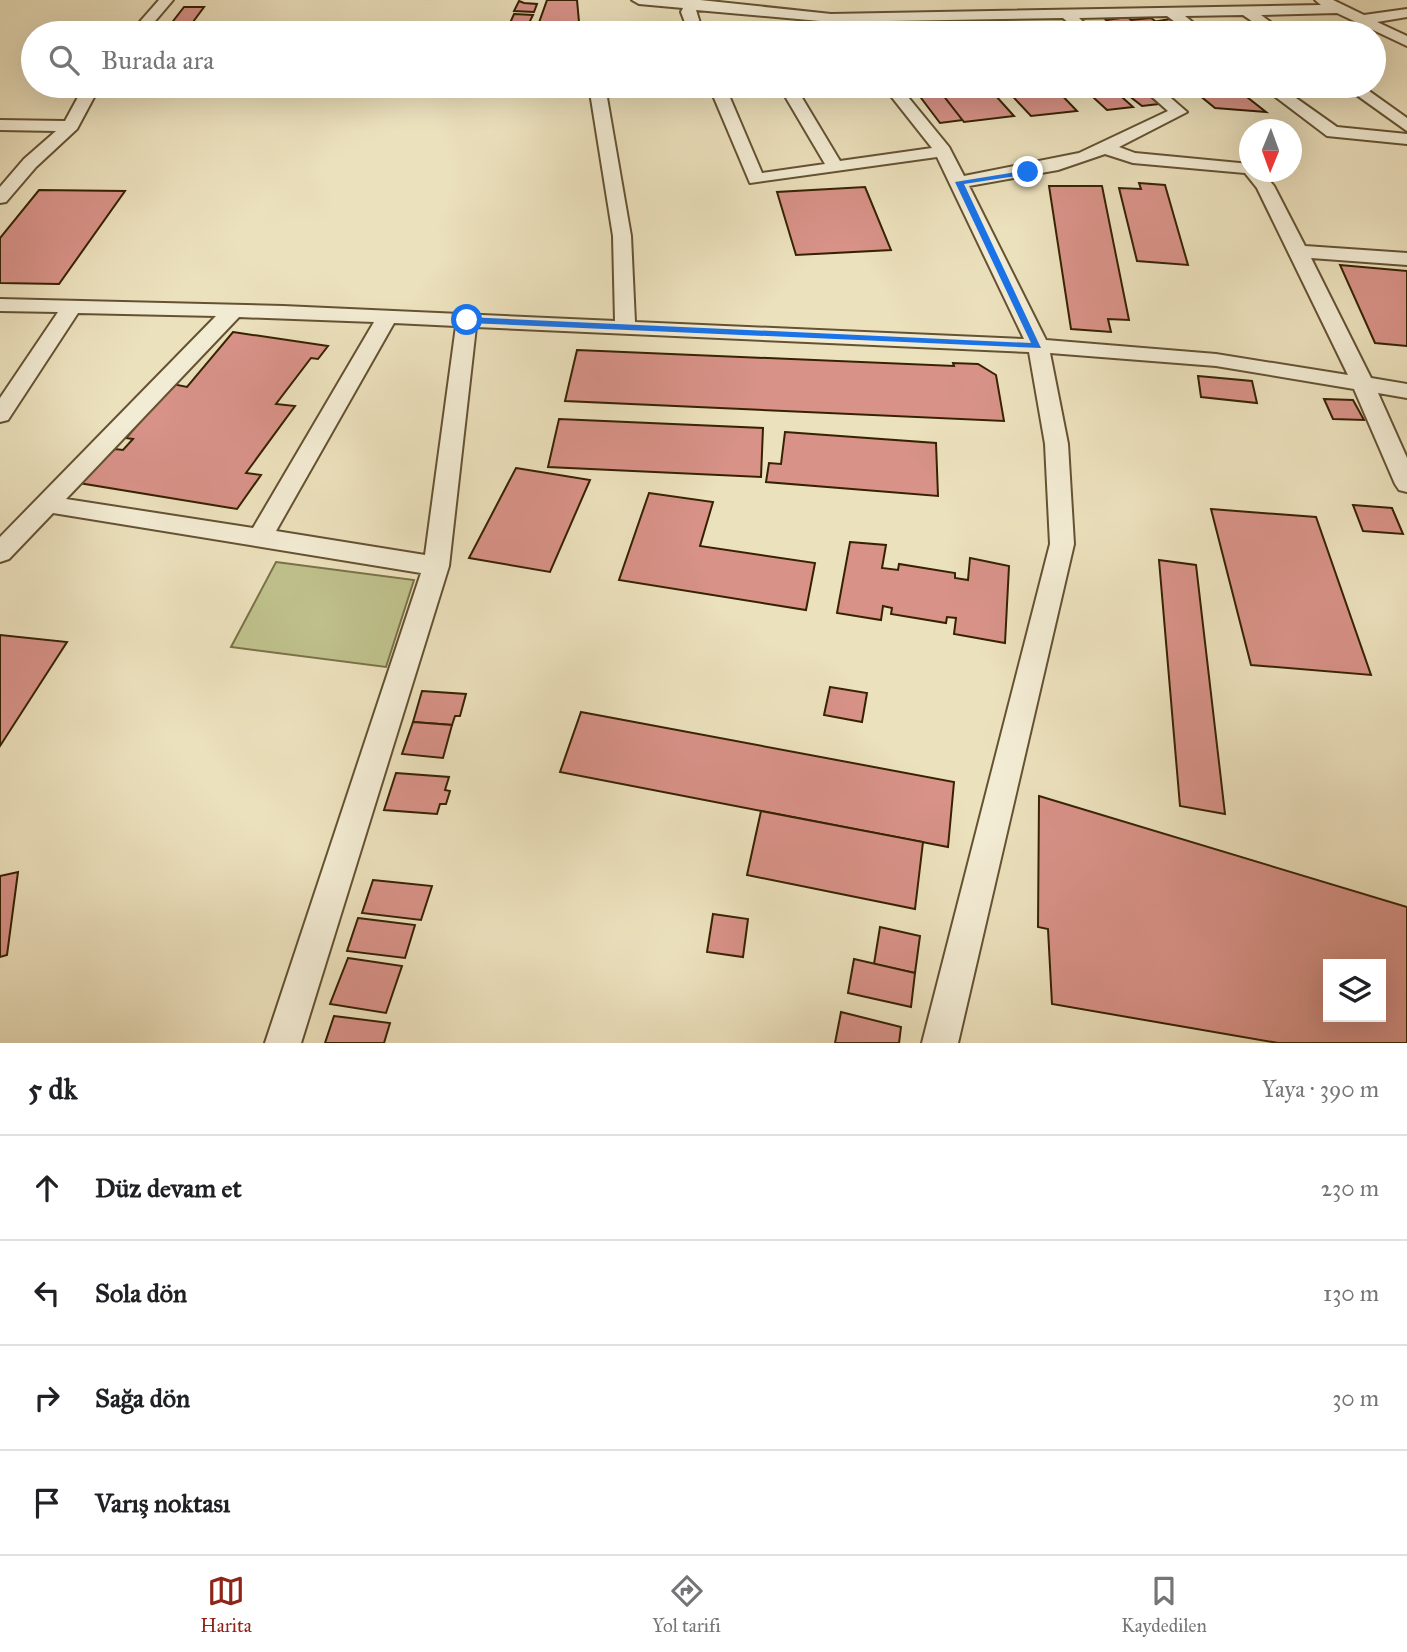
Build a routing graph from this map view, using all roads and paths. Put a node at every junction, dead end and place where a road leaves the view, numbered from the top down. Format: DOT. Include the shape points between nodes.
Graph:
graph roads {
  1 [pos="166,0"];
  2 [pos="639,0"];
  3 [pos="886,0"];
  4 [pos="1321,0"];
  5 [pos="691,3"];
  6 [pos="1244,9"];
  7 [pos="1336,9"];
  8 [pos="1168,10"];
  9 [pos="1064,12"];
  10 [pos="1407,13"];
  11 [pos="890,17"];
  12 [pos="831,18"];
  13 [pos="1360,20"];
  14 [pos="148,21"];
  15 [pos="690,21"];
  16 [pos="834,21"];
  17 [pos="1074,21"];
  18 [pos="1183,21"];
  19 [pos="1261,21"];
  20 [pos="1386,32"];
  21 [pos="1407,42"];
  22 [pos="86,98"];
  23 [pos="599,98"];
  24 [pos="722,98"];
  25 [pos="793,98"];
  26 [pos="901,98"];
  27 [pos="1162,98"];
  28 [pos="1286,98"];
  29 [pos="1365,98"];
  30 [pos="0,125"];
  31 [pos="71,126"];
  32 [pos="1404,134"];
  33 [pos="1104,148"];
  34 [pos="943,151"];
  35 [pos="1407,156"];
  36 [pos="1239,166"];
  37 [pos="836,169"];
  38 [pos="959,182"];
  39 [pos="1262,182"];
  40 [pos="0,198"];
  41 [pos="1298,251"];
  42 [pos="1407,259"];
  43 [pos="0,305"];
  44 [pos="72,306"];
  45 [pos="233,310"];
  46 [pos="387,317"];
  47 [pos="467,320"];
  48 [pos="625,326"];
  49 [pos="1038,346"];
  50 [pos="1363,382"];
  51 [pos="9,389"];
  52 [pos="1407,391"];
  53 [pos="0,415"];
  54 [pos="1407,484"];
  55 [pos="47,504"];
  56 [pos="258,540"];
  57 [pos="0,553"];
  58 [pos="436,566"];
  59 [pos="283,1043"];
  60 [pos="940,1043"];
  1 -- 14 [label="street"];
  2 -- 5 [label="street"];
  3 -- 11 [label="street"];
  4 -- 7 [label="street"];
  5 -- 12 [label="street" via="752,19"];
  5 -- 15 [label="street"];
  6 -- 7 [label="street"];
  6 -- 8 [label="street"];
  6 -- 19 [label="street"];
  7 -- 13 [label="street"];
  8 -- 9 [label="street"];
  8 -- 18 [label="street"];
  9 -- 11 [label="street"];
  9 -- 17 [label="street"];
  10 -- 13 [label="street"];
  11 -- 12 [label="street"];
  12 -- 16 [label="street"];
  20 -- 21 [label="street"];
  22 -- 31 [label="street"];
  23 -- 48 [label="street" via="624,264"];
  24 -- 37 [label="street" via="756,179"];
  25 -- 37 [label="street"];
  26 -- 34 [label="street"];
  27 -- 33 [label="street" via="1179,112"];
  28 -- 32 [label="street" via="1333,132"];
  29 -- 32 [label="street"];
  30 -- 31 [label="street"];
  31 -- 40 [label="street"];
  32 -- 35 [label="street"];
  33 -- 36 [label="street" via="1133,158"];
  33 -- 38 [label="street" via="1058,165"];
  34 -- 37 [label="street"];
  34 -- 38 [label="street"];
  38 -- 49 [label="street"];
  39 -- 41 [label="street"];
  41 -- 42 [label="street"];
  41 -- 50 [label="street"];
  43 -- 44 [label="street"];
  44 -- 45 [label="street"];
  44 -- 51 [label="street"];
  45 -- 46 [label="street"];
  45 -- 55 [label="street"];
  46 -- 47 [label="street"];
  46 -- 56 [label="street"];
  47 -- 48 [label="street"];
  47 -- 58 [label="street"];
  48 -- 49 [label="street"];
  49 -- 50 [label="street" via="1178,356"];
  49 -- 60 [label="street" via="1059,460 1062,544"];
  50 -- 52 [label="street"];
  50 -- 54 [label="street"];
  51 -- 53 [label="street"];
  55 -- 56 [label="street"];
  55 -- 57 [label="street"];
  56 -- 58 [label="street"];
  58 -- 59 [label="street"];
}
